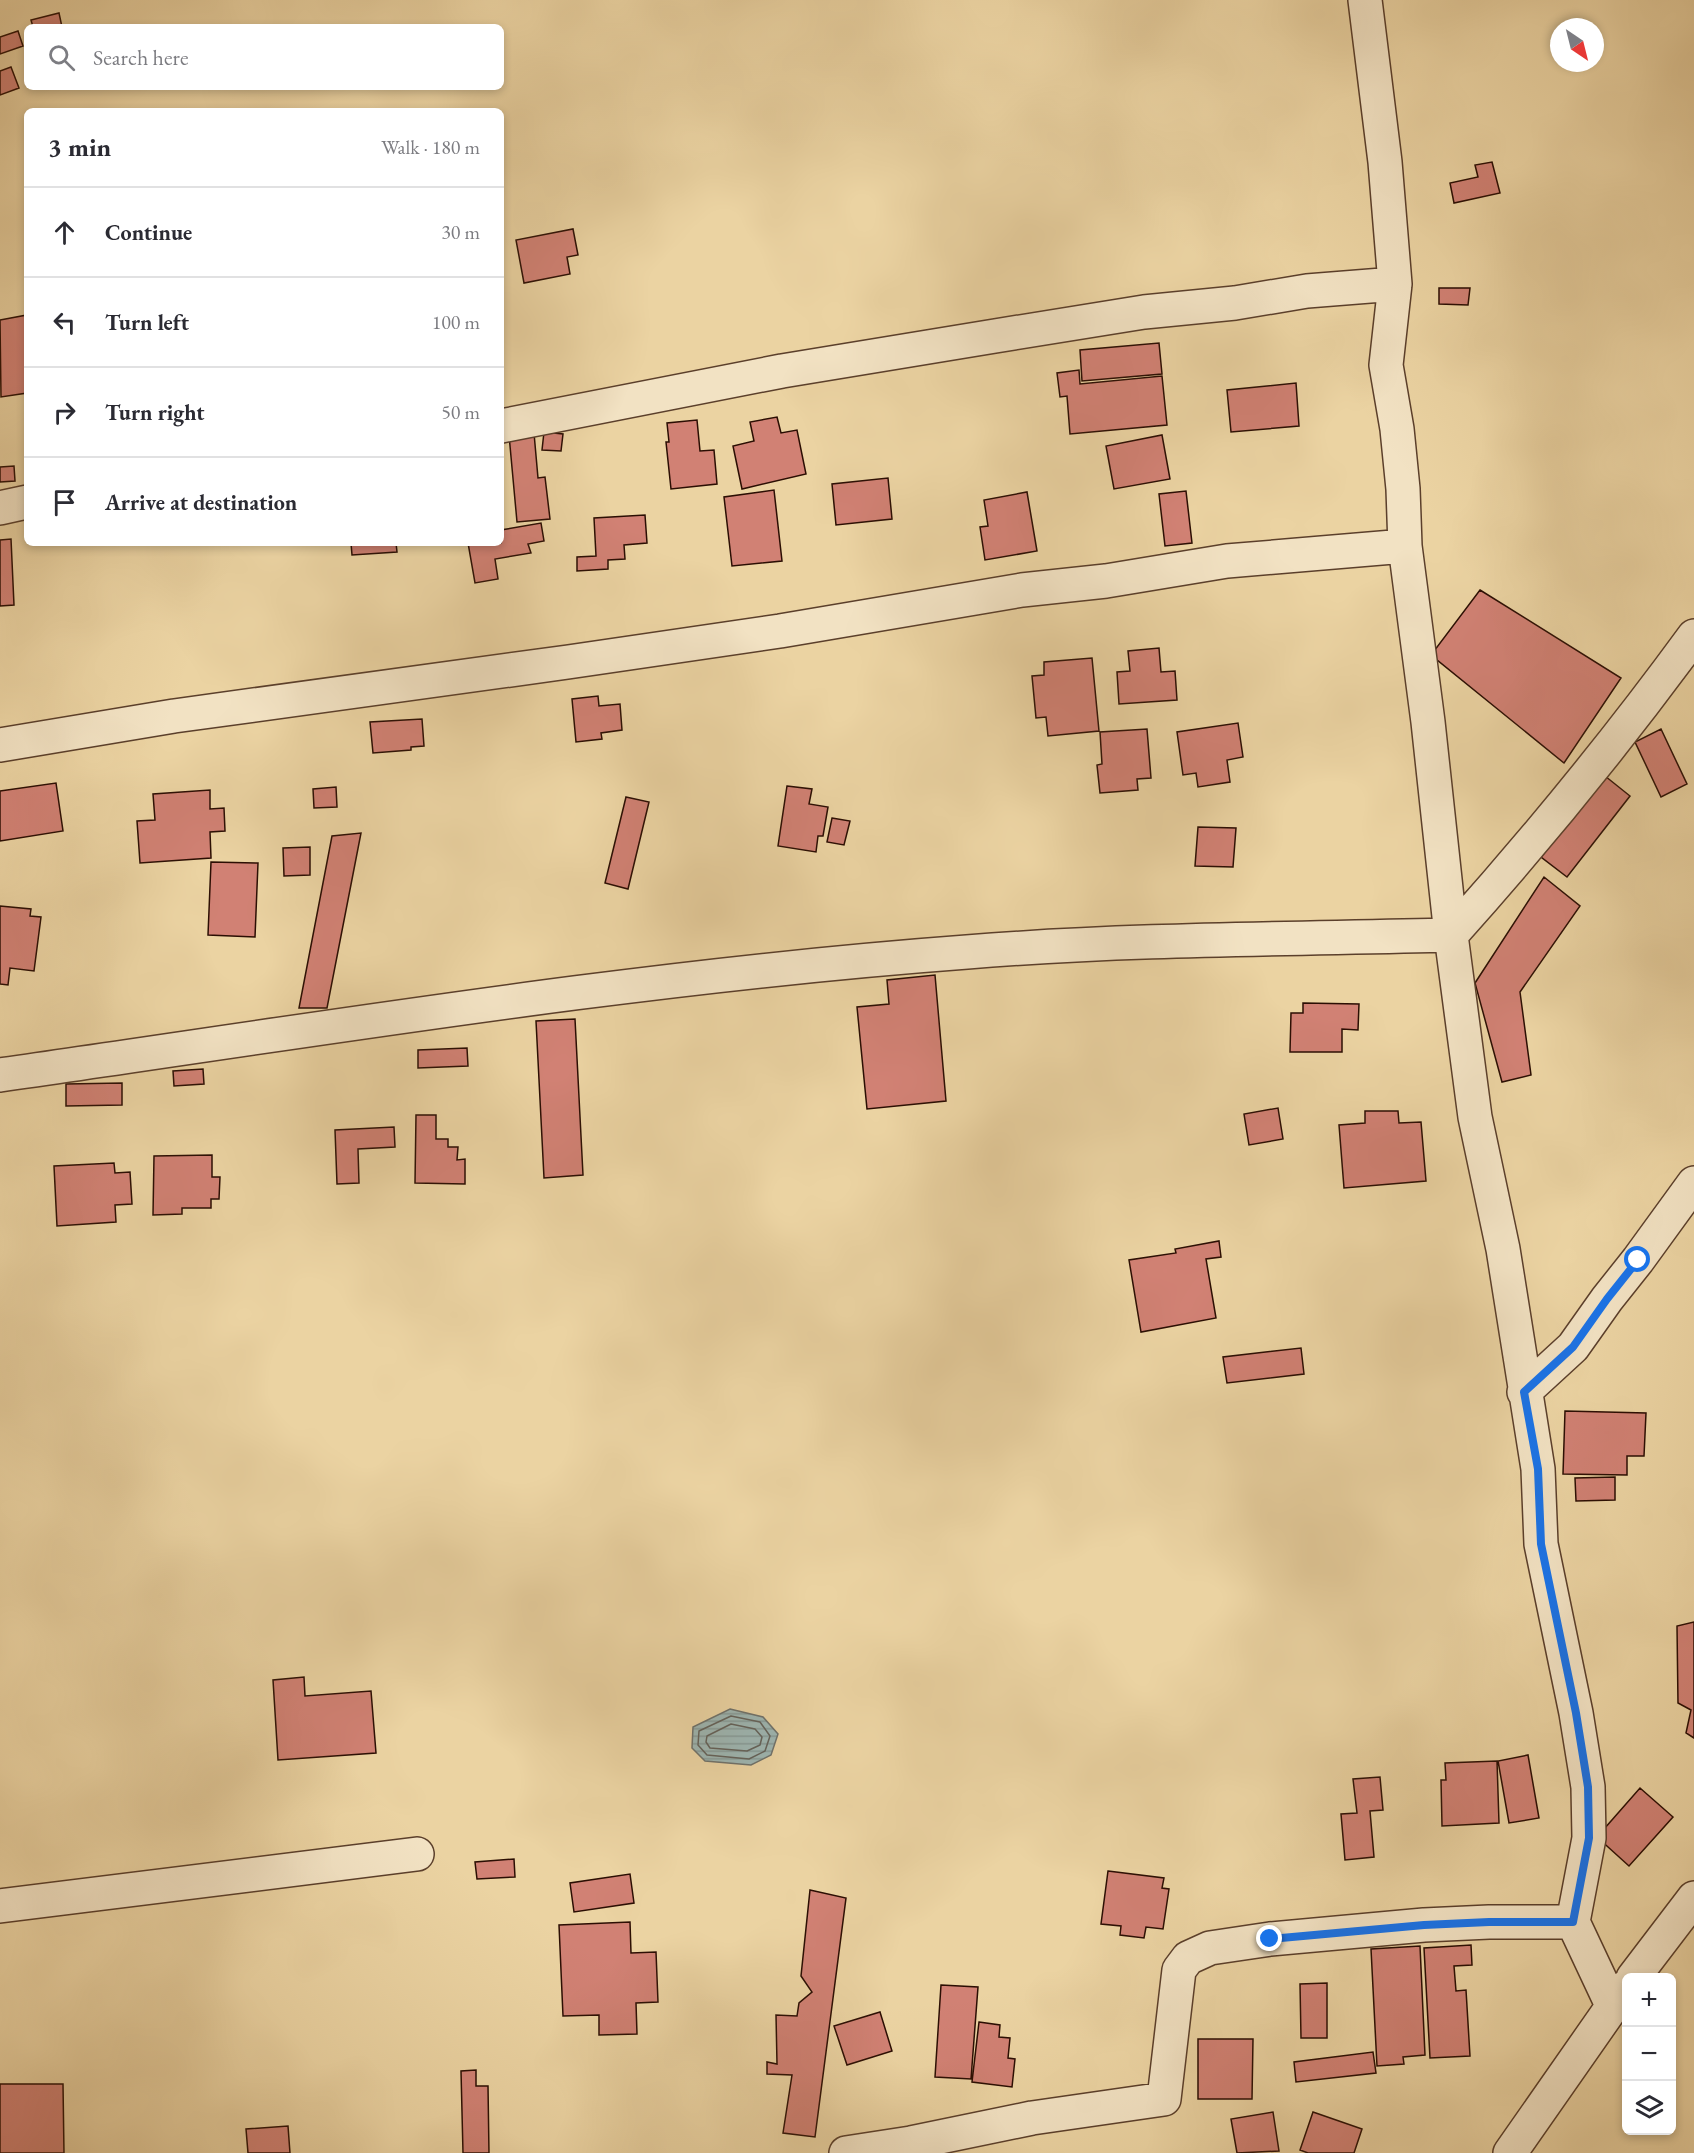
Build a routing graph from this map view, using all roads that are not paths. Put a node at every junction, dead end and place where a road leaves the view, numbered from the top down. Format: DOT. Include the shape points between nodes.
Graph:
graph roads {
  1 [pos="1365,0"];
  2 [pos="1395,284"];
  3 [pos="504,425"];
  4 [pos="24,503"];
  5 [pos="0,508"];
  6 [pos="1405,546"];
  7 [pos="1694,636"];
  8 [pos="0,745"];
  9 [pos="1451,935"];
  10 [pos="0,1075"];
  11 [pos="1694,1183"];
  12 [pos="1524,1392"];
  13 [pos="417,1854"];
  14 [pos="1694,1898"];
  15 [pos="0,1906"];
  16 [pos="1573,1922"];
  17 [pos="1637,1973"];
  18 [pos="1619,1996"];
  19 [pos="846,2153"];
  20 [pos="1510,2153"];
  1 -- 2 [label="street"];
  2 -- 3 [label="street" via="1144,312 782,371"];
  2 -- 6 [label="street" via="1386,365 1399,449"];
  4 -- 5 [label="street"];
  6 -- 8 [label="street" via="1227,561 1022,590 580,661 174,716"];
  6 -- 9 [label="street"];
  7 -- 9 [label="street" via="1646,703 1534,841"];
  9 -- 10 [label="street" via="1094,944 693,978"];
  9 -- 12 [label="street" via="1475,1117 1503,1249"];
  11 -- 12 [label="street" via="1573,1347"];
  12 -- 16 [label="street" via="1538,1469 1541,1544 1588,1787 1589,1838"];
  13 -- 15 [label="street"];
  14 -- 17 [label="street"];
  16 -- 18 [label="street"];
  16 -- 19 [label="street" via="1424,1925 1210,1948 1188,1958 1179,1970 1164,2099 1032,2118"];
  18 -- 20 [label="street"];
}
